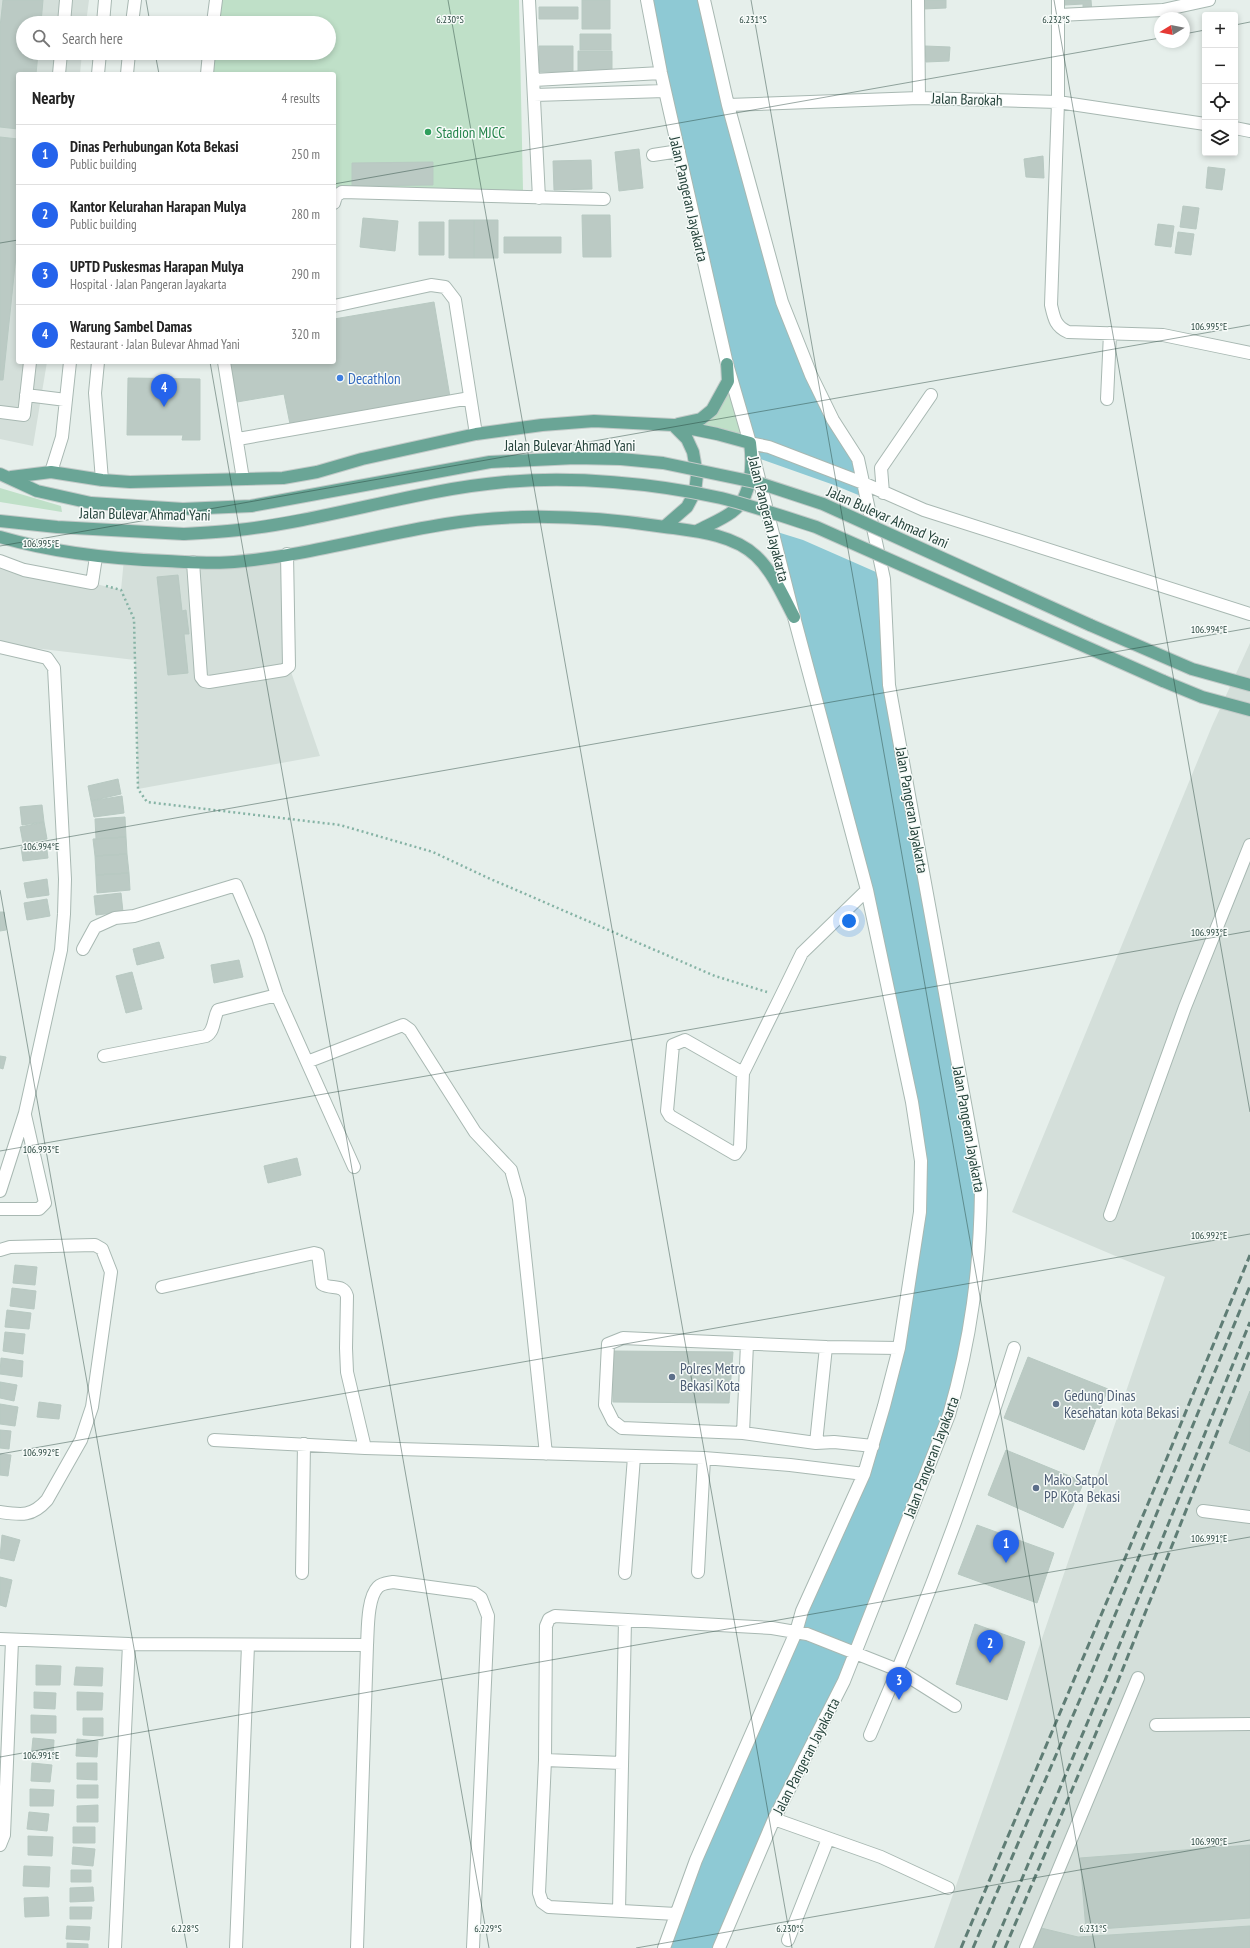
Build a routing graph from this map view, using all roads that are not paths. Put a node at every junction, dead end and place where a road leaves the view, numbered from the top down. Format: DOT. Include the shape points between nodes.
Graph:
graph roads {
  1 [pos="66,0"];
  2 [pos="105,0"];
  3 [pos="135,0"];
  4 [pos="216,0"];
  5 [pos="529,0"];
  6 [pos="647,0"];
  7 [pos="704,0"];
  8 [pos="918,0"];
  9 [pos="1058,0"];
  10 [pos="1209,0"];
  11 [pos="1059,15"];
  12 [pos="65,16"];
  13 [pos="104,16"];
  14 [pos="133,16"];
  15 [pos="214,16"];
  16 [pos="60,60"];
  17 [pos="99,60"];
  18 [pos="128,60"];
  19 [pos="208,60"];
  20 [pos="59,72"];
  21 [pos="98,72"];
  22 [pos="127,72"];
  23 [pos="206,72"];
  24 [pos="661,74"];
  25 [pos="534,80"];
  26 [pos="665,91"];
  27 [pos="534,95"];
  28 [pos="919,98"];
  29 [pos="1058,102"];
  30 [pos="728,105"];
  31 [pos="1202,124"];
  32 [pos="1238,129"];
  33 [pos="1250,131"];
  34 [pos="678,151"];
  35 [pos="653,156"];
  36 [pos="336,196"];
  37 [pos="539,198"];
  38 [pos="604,199"];
  39 [pos="336,306"];
  40 [pos="1110,333"];
  41 [pos="1250,353"];
  42 [pos="30,364"];
  43 [pos="70,364"];
  44 [pos="98,364"];
  45 [pos="224,364"];
  46 [pos="727,364"];
  47 [pos="26,395"];
  48 [pos="931,395"];
  49 [pos="470,398"];
  50 [pos="1107,399"];
  51 [pos="66,400"];
  52 [pos="0,412"];
  53 [pos="673,425"];
  54 [pos="476,434"];
  55 [pos="238,439"];
  56 [pos="750,443"];
  57 [pos="51,472"];
  58 [pos="5,476"];
  59 [pos="243,478"];
  60 [pos="102,480"];
  61 [pos="863,483"];
  62 [pos="884,493"];
  63 [pos="0,521"];
  64 [pos="664,527"];
  65 [pos="696,531"];
  66 [pos="0,537"];
  67 [pos="287,554"];
  68 [pos="96,557"];
  69 [pos="0,561"];
  70 [pos="192,562"];
  71 [pos="1250,614"];
  72 [pos="794,616"];
  73 [pos="0,647"];
  74 [pos="1250,685"];
  75 [pos="1250,710"];
  76 [pos="1250,845"];
  77 [pos="867,890"];
  78 [pos="83,949"];
  79 [pos="277,995"];
  80 [pos="104,1056"];
  81 [pos="307,1062"];
  82 [pos="743,1073"];
  83 [pos="25,1113"];
  84 [pos="354,1167"];
  85 [pos="0,1191"];
  86 [pos="0,1209"];
  87 [pos="1110,1215"];
  88 [pos="0,1250"];
  89 [pos="162,1287"];
  90 [pos="747,1344"];
  91 [pos="826,1347"];
  92 [pos="899,1348"];
  93 [pos="1014,1348"];
  94 [pos="743,1433"];
  95 [pos="214,1440"];
  96 [pos="816,1443"];
  97 [pos="304,1444"];
  98 [pos="873,1446"];
  99 [pos="365,1448"];
  100 [pos="546,1454"];
  101 [pos="634,1457"];
  102 [pos="704,1458"];
  103 [pos="864,1474"];
  104 [pos="1203,1511"];
  105 [pos="0,1512"];
  106 [pos="1250,1517"];
  107 [pos="698,1572"];
  108 [pos="302,1573"];
  109 [pos="625,1573"];
  110 [pos="625,1620"];
  111 [pos="801,1633"];
  112 [pos="6,1640"];
  113 [pos="128,1644"];
  114 [pos="248,1645"];
  115 [pos="367,1645"];
  116 [pos="850,1651"];
  117 [pos="898,1670"];
  118 [pos="1138,1678"];
  119 [pos="955,1706"];
  120 [pos="1250,1724"];
  121 [pos="1156,1725"];
  122 [pos="870,1735"];
  123 [pos="544,1760"];
  124 [pos="622,1763"];
  125 [pos="774,1819"];
  126 [pos="828,1839"];
  127 [pos="0,1845"];
  128 [pos="948,1888"];
  129 [pos="619,1911"];
  130 [pos="676,1914"];
  131 [pos="788,1940"];
  132 [pos="115,1948"];
  133 [pos="236,1948"];
  134 [pos="357,1948"];
  135 [pos="473,1948"];
  136 [pos="664,1948"];
  137 [pos="719,1948"];
  138 [pos="1026,1948"];
  1 -- 12 [label="street"];
  2 -- 13 [label="street"];
  3 -- 14 [label="street"];
  4 -- 15 [label="street"];
  5 -- 25 [label="street"];
  6 -- 24 [label="street, Jalan Pangeran Jayakarta"];
  7 -- 30 [label="street"];
  8 -- 28 [label="street"];
  9 -- 11 [label="street"];
  10 -- 11 [label="street" via="1163,10"];
  11 -- 29 [label="street"];
  16 -- 20 [label="street"];
  17 -- 21 [label="street"];
  18 -- 22 [label="street"];
  19 -- 23 [label="street"];
  24 -- 25 [label="street"];
  24 -- 26 [label="street, Jalan Pangeran Jayakarta"];
  25 -- 27 [label="street"];
  26 -- 27 [label="street"];
  26 -- 34 [label="street, Jalan Pangeran Jayakarta"];
  27 -- 37 [label="street"];
  28 -- 29 [label="street, Jalan Barokah"];
  28 -- 30 [label="street, Jalan Barokah"];
  29 -- 31 [label="street, Jalan Barokah"];
  29 -- 40 [label="street" via="1051,305 1055,323 1060,329 1068,332"];
  30 -- 61 [label="street" via="782,302 814,382 833,420 858,459"];
  32 -- 33 [label="street"];
  34 -- 35 [label="street"];
  34 -- 46 [label="street, Jalan Pangeran Jayakarta"];
  36 -- 37 [label="street" via="342,192"];
  37 -- 38 [label="street"];
  39 -- 49 [label="street" via="431,285 446,287 455,300"];
  40 -- 41 [label="street" via="1163,335"];
  40 -- 50 [label="street"];
  42 -- 47 [label="street"];
  43 -- 51 [label="street"];
  44 -- 60 [label="street" via="95,392"];
  45 -- 55 [label="street"];
  46 -- 53 [label="main road" via="728,381 712,410 701,419"];
  46 -- 56 [label="street, Jalan Pangeran Jayakarta"];
  47 -- 51 [label="street"];
  47 -- 52 [label="street" via="24,415"];
  48 -- 62 [label="street" via="881,468"];
  49 -- 54 [label="street"];
  49 -- 55 [label="street"];
  51 -- 57 [label="street" via="62,438"];
  53 -- 54 [label="main road" via="594,421"];
  53 -- 56 [label="main road"];
  53 -- 64 [label="main road" via="688,439 697,475 695,492 687,507"];
  54 -- 59 [label="main road" via="362,459 317,472 283,478"];
  55 -- 59 [label="street"];
  56 -- 61 [label="street, Jalan Pangeran Jayakarta" via="769,447"];
  56 -- 65 [label="main road" via="751,470 744,498 734,511"];
  56 -- 72 [label="street, Jalan Pangeran Jayakarta"];
  57 -- 58 [label="main road"];
  57 -- 60 [label="main road"];
  58 -- 74 [label="main road, Jalan Bulevar Ahmad Yani, bridge" via="37,491 91,503 183,510 251,506 490,462 575,458 663,463 759,483 822,504 1192,669"];
  59 -- 60 [label="main road" via="202,481"];
  61 -- 62 [label="street"];
  61 -- 116 [label="street, Jalan Pangeran Jayakarta" via="884,579 890,685 981,1191 980,1245 969,1332 949,1415 879,1590"];
  62 -- 71 [label="street" via="924,510"];
  63 -- 75 [label="main road, Jalan Bulevar Ahmad Yani, bridge" via="184,534 239,530 444,490 506,482 596,482 668,488 760,508 816,527 1163,681 1202,697"];
  64 -- 65 [label="main road"];
  64 -- 67 [label="main road" via="601,518 488,519 447,524"];
  65 -- 72 [label="main road" via="740,544 756,555 769,570"];
  66 -- 68 [label="main road" via="33,547"];
  67 -- 70 [label="main road" via="233,562"];
  67 -- 70 [label="street" via="289,666 284,670 209,682 201,677"];
  68 -- 69 [label="street" via="92,583 24,570"];
  68 -- 70 [label="main road"];
  72 -- 77 [label="street, Jalan Pangeran Jayakarta"];
  73 -- 83 [label="street" via="47,658 54,668 65,879 64,914 60,958"];
  76 -- 87 [label="street" via="1185,1007"];
  77 -- 82 [label="street" via="802,953"];
  77 -- 92 [label="street, Jalan Pangeran Jayakarta" via="912,1102 921,1161 920,1212"];
  78 -- 79 [label="street" via="95,927 114,918 134,916 236,885 258,937"];
  79 -- 80 [label="street" via="218,1010 212,1030 206,1036"];
  79 -- 81 [label="street"];
  81 -- 84 [label="street"];
  81 -- 100 [label="street" via="403,1025 410,1030 475,1132 511,1170 519,1199"];
  82 -- 82 [label="street" via="685,1040 679,1041 673,1045 667,1111 670,1116 735,1154 740,1147"];
  83 -- 85 [label="street"];
  83 -- 86 [label="street" via="45,1203 39,1209"];
  88 -- 105 [label="street" via="10,1247 95,1245 102,1249 111,1272 92,1407 81,1440 40,1508 31,1514"];
  89 -- 99 [label="street" via="318,1254 322,1284 342,1288 347,1296 348,1372"];
  90 -- 91 [label="street"];
  90 -- 94 [label="street"];
  90 -- 94 [label="street" via="623,1338 614,1341 608,1344 605,1397 605,1405 613,1421 622,1428"];
  91 -- 92 [label="street"];
  91 -- 96 [label="street"];
  92 -- 98 [label="street, Jalan Pangeran Jayakarta"];
  93 -- 117 [label="street" via="989,1428"];
  94 -- 96 [label="street"];
  95 -- 97 [label="street"];
  96 -- 98 [label="street"];
  97 -- 99 [label="street"];
  97 -- 108 [label="street"];
  98 -- 103 [label="street, Jalan Pangeran Jayakarta"];
  99 -- 100 [label="street"];
  100 -- 101 [label="street"];
  101 -- 102 [label="street"];
  101 -- 109 [label="street"];
  102 -- 103 [label="street"];
  102 -- 107 [label="street"];
  103 -- 111 [label="street, Jalan Pangeran Jayakarta" via="802,1611"];
  104 -- 106 [label="street"];
  110 -- 111 [label="street" via="772,1628"];
  110 -- 123 [label="street" via="555,1616 549,1619 546,1626"];
  110 -- 124 [label="street"];
  111 -- 116 [label="street"];
  111 -- 130 [label="street, Jalan Pangeran Jayakarta" via="696,1860"];
  112 -- 113 [label="street"];
  112 -- 127 [label="street" via="4,1835"];
  113 -- 114 [label="street"];
  113 -- 132 [label="street"];
  114 -- 115 [label="street"];
  114 -- 133 [label="street"];
  115 -- 134 [label="street"];
  115 -- 135 [label="street" via="371,1598 382,1584 393,1582 474,1594 481,1598 485,1606 488,1616"];
  116 -- 117 [label="street"];
  116 -- 125 [label="street, Jalan Pangeran Jayakarta" via="844,1680"];
  117 -- 119 [label="street"];
  117 -- 122 [label="street"];
  118 -- 138 [label="street"];
  120 -- 121 [label="street"];
  123 -- 124 [label="street"];
  123 -- 129 [label="street" via="539,1893 542,1902 549,1906"];
  124 -- 129 [label="street"];
  125 -- 126 [label="street"];
  125 -- 137 [label="street, Jalan Pangeran Jayakarta"];
  126 -- 128 [label="street" via="881,1857"];
  126 -- 131 [label="street"];
  129 -- 130 [label="street"];
  130 -- 136 [label="street, Jalan Pangeran Jayakarta"];
}
